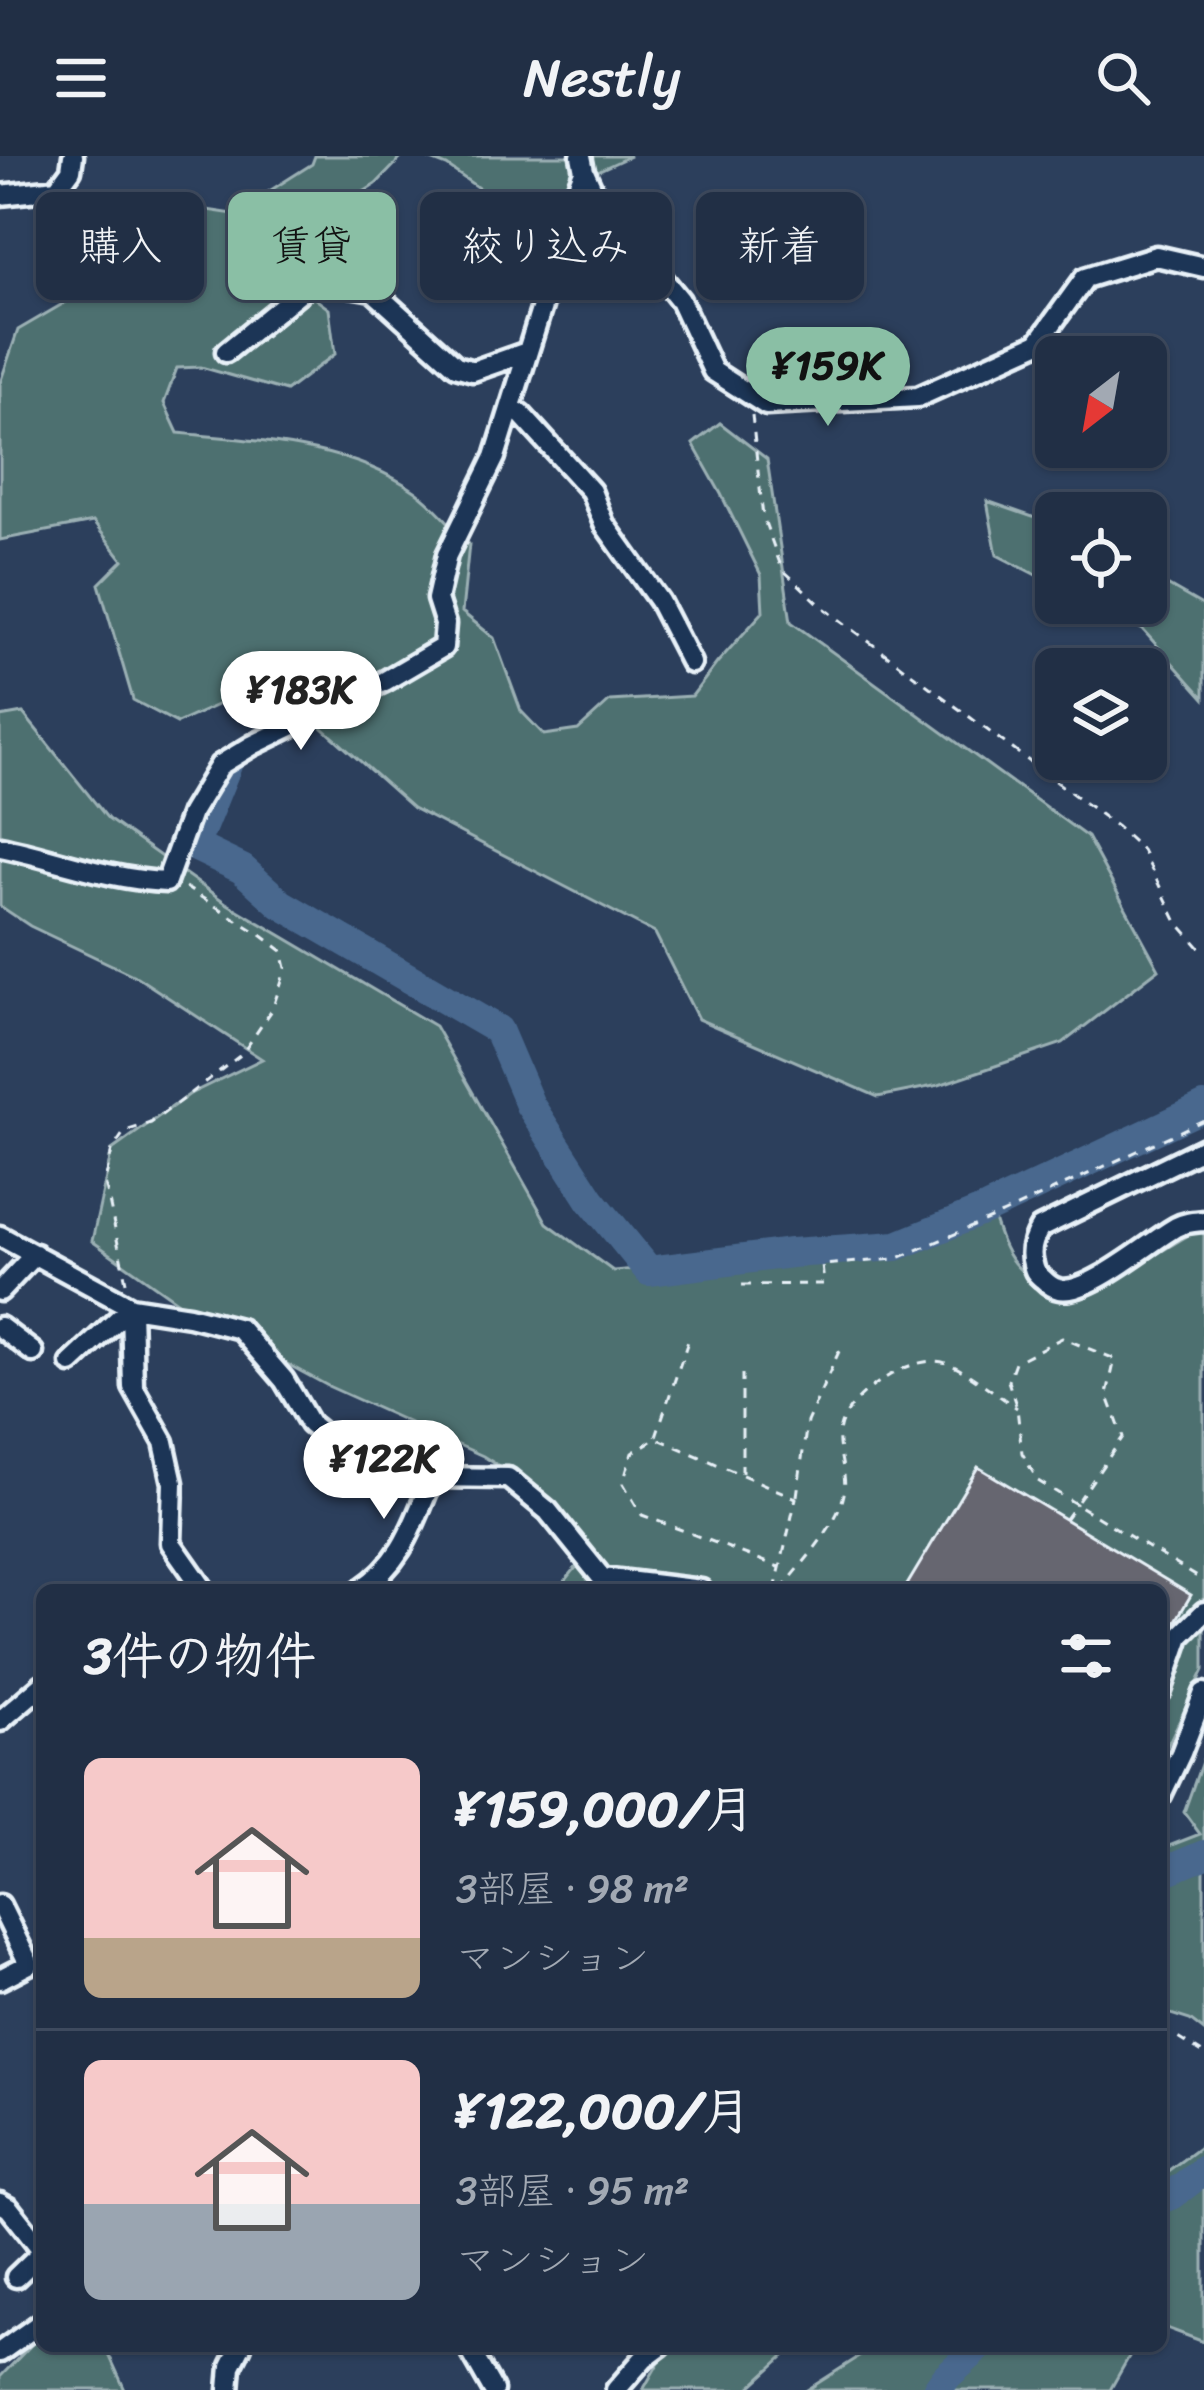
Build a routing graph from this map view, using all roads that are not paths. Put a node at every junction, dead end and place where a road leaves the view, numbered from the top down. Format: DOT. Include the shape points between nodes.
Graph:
graph roads {
  1 [pos="73,156"];
  2 [pos="582,163"];
  3 [pos="574,192"];
  4 [pos="594,192"];
  5 [pos="0,195"];
  6 [pos="1204,267"];
  7 [pos="672,290"];
  8 [pos="544,300"];
  9 [pos="226,352"];
  10 [pos="527,352"];
  11 [pos="511,408"];
  12 [pos="691,663"];
  13 [pos="0,847"];
  14 [pos="1204,1148"];
  15 [pos="1204,1221"];
  16 [pos="0,1236"];
  17 [pos="35,1254"];
  18 [pos="0,1291"];
  19 [pos="130,1307"];
  20 [pos="0,1327"];
  21 [pos="33,1352"];
  22 [pos="71,1363"];
  23 [pos="434,1477"];
  24 [pos="200,1584"];
  25 [pos="369,1584"];
  26 [pos="652,1584"];
  27 [pos="1204,1612"];
  28 [pos="1167,1673"];
  29 [pos="36,1690"];
  30 [pos="1204,1694"];
  31 [pos="0,1721"];
  32 [pos="1167,1782"];
  33 [pos="0,1905"];
  34 [pos="27,1959"];
  35 [pos="36,1969"];
  36 [pos="0,1979"];
  37 [pos="0,2203"];
  38 [pos="36,2243"];
  39 [pos="36,2257"];
  40 [pos="16,2277"];
  41 [pos="36,2326"];
  42 [pos="0,2352"];
  43 [pos="238,2352"];
  44 [pos="471,2352"];
  45 [pos="652,2352"];
  46 [pos="230,2390"];
  47 [pos="493,2390"];
  48 [pos="616,2390"];
  1 -- 5 [label="street" via="57,189"];
  2 -- 3 [label="street"];
  2 -- 4 [label="street"];
  6 -- 7 [label="street" via="1156,256 1085,278 1038,343 918,397 766,405 713,371"];
  8 -- 10 [label="street"];
  9 -- 10 [label="street" via="323,281 372,290 456,366 473,371"];
  10 -- 11 [label="street"];
  11 -- 12 [label="street" via="591,491"];
  11 -- 13 [label="street" via="447,555 437,599 442,647 220,765 191,813 166,882"];
  14 -- 15 [label="street" via="1040,1228 1031,1258 1035,1271 1064,1291 1172,1229"];
  16 -- 17 [label="street"];
  17 -- 18 [label="street"];
  17 -- 19 [label="street"];
  19 -- 22 [label="street"];
  19 -- 23 [label="street" via="240,1329 330,1440"];
  19 -- 24 [label="street" via="133,1387 164,1442 173,1483 171,1543"];
  20 -- 21 [label="street"];
  23 -- 25 [label="street" via="398,1556"];
  23 -- 26 [label="street" via="508,1478 548,1511 602,1578"];
  27 -- 28 [label="street" via="1180,1636"];
  29 -- 31 [label="street"];
  30 -- 32 [label="street"];
  33 -- 34 [label="street"];
  34 -- 35 [label="street"];
  34 -- 36 [label="street"];
  37 -- 38 [label="street"];
  39 -- 40 [label="street"];
  41 -- 42 [label="street"];
  43 -- 46 [label="street"];
  44 -- 47 [label="street"];
  45 -- 48 [label="street"];
}
